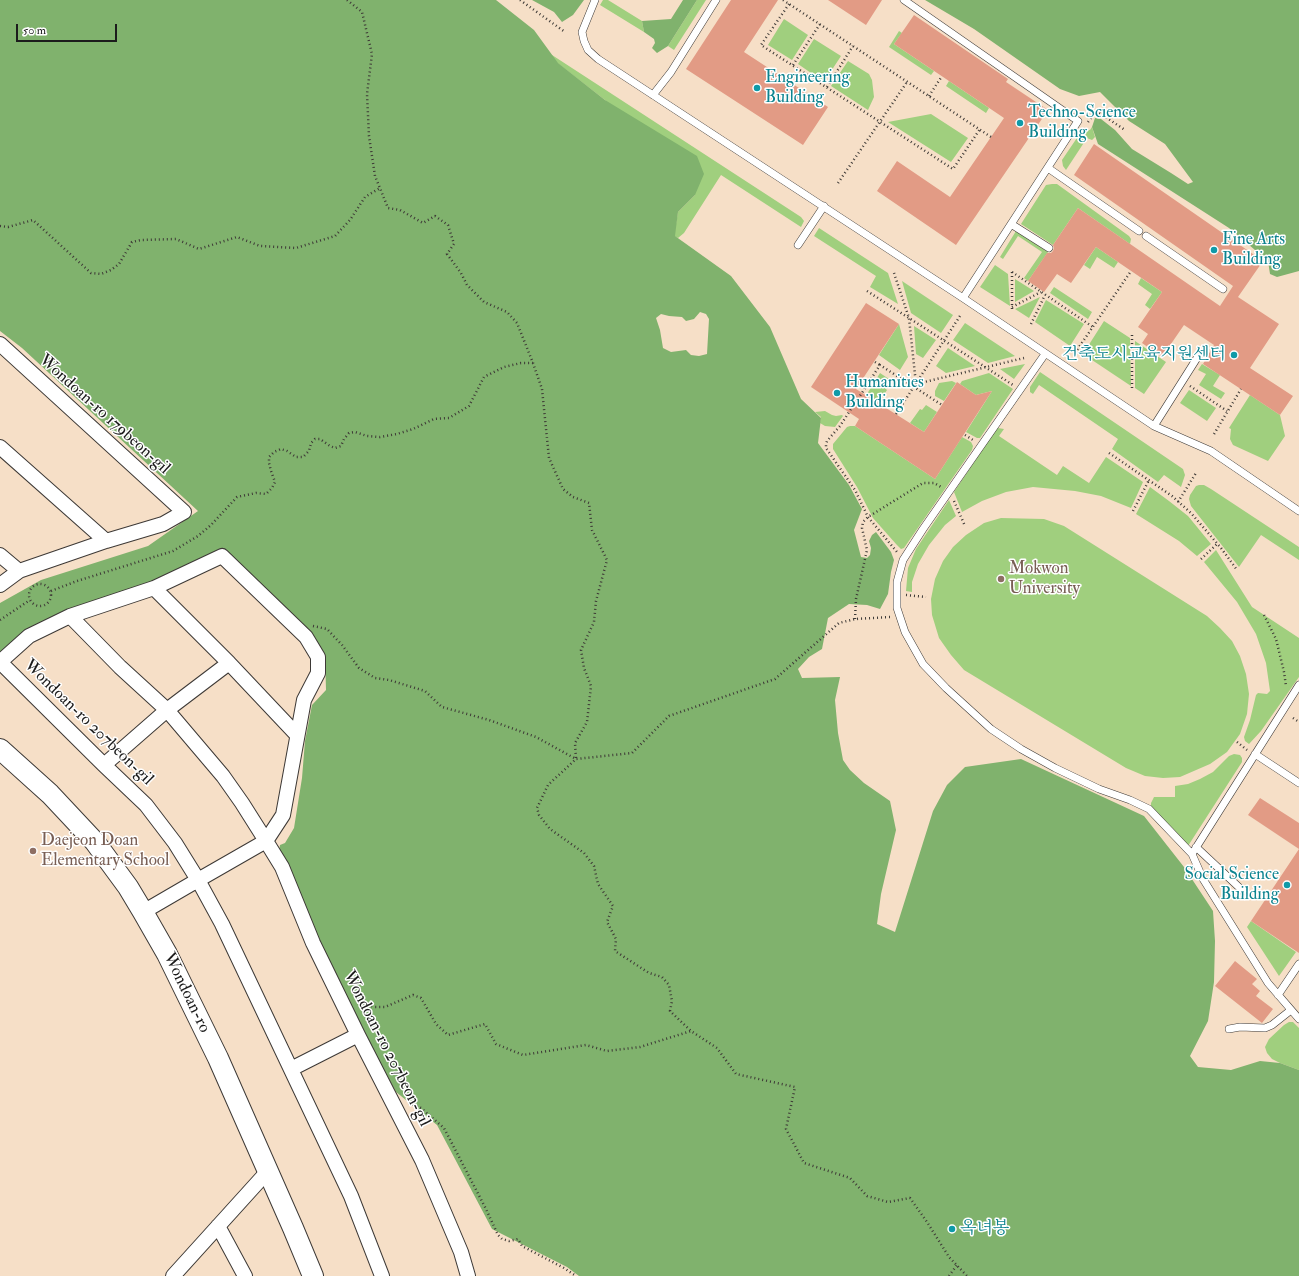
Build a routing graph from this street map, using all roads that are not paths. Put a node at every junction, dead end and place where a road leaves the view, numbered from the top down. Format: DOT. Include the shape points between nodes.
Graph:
graph roads {
  1 [pos="595,0"];
  2 [pos="716,0"];
  3 [pos="904,0"];
  4 [pos="653,95"];
  5 [pos="1048,168"];
  6 [pos="824,206"];
  7 [pos="1011,224"];
  8 [pos="1139,231"];
  9 [pos="1146,236"];
  10 [pos="798,245"];
  11 [pos="1049,248"];
  12 [pos="1223,289"];
  13 [pos="963,298"];
  14 [pos="0,344"];
  15 [pos="1045,354"];
  16 [pos="1197,358"];
  17 [pos="1154,426"];
  18 [pos="0,446"];
  19 [pos="1299,511"];
  20 [pos="106,541"];
  21 [pos="0,555"];
  22 [pos="19,571"];
  23 [pos="0,585"];
  24 [pos="154,588"];
  25 [pos="70,616"];
  26 [pos="229,663"];
  27 [pos="1299,685"];
  28 [pos="168,710"];
  29 [pos="297,735"];
  30 [pos="0,749"];
  31 [pos="1255,754"];
  32 [pos="104,765"];
  33 [pos="1299,784"];
  34 [pos="266,840"];
  35 [pos="1196,847"];
  36 [pos="1192,854"];
  37 [pos="198,880"];
  38 [pos="1243,891"];
  39 [pos="143,912"];
  40 [pos="1299,964"];
  41 [pos="1278,995"];
  42 [pos="1291,1010"];
  43 [pos="1299,1019"];
  44 [pos="1229,1029"];
  45 [pos="358,1035"];
  46 [pos="291,1069"];
  47 [pos="268,1171"];
  48 [pos="218,1226"];
  49 [pos="173,1276"];
  50 [pos="245,1276"];
  51 [pos="313,1276"];
  52 [pos="382,1276"];
  53 [pos="468,1276"];
  1 -- 4 [label="lane" via="582,32 588,50 598,60"];
  2 -- 4 [label="lane" via="671,72"];
  3 -- 5 [label="lane" via="1078,121"];
  4 -- 6 [label="lane"];
  5 -- 7 [label="lane"];
  5 -- 8 [label="lane"];
  6 -- 10 [label="lane"];
  6 -- 13 [label="lane"];
  7 -- 11 [label="lane"];
  7 -- 13 [label="lane"];
  9 -- 12 [label="lane"];
  13 -- 15 [label="lane"];
  14 -- 20 [label="street, Wondoan-ro 179beon-gil" via="184,512 163,524"];
  15 -- 17 [label="lane"];
  15 -- 36 [label="lane" via="903,560 897,582 897,608 905,632 923,664 991,729 1055,768 1149,809"];
  16 -- 17 [label="lane"];
  17 -- 19 [label="lane" via="1211,451"];
  18 -- 20 [label="street"];
  20 -- 22 [label="street"];
  21 -- 22 [label="street"];
  22 -- 23 [label="street"];
  24 -- 25 [label="street, Wondoan-ro 207beon-gil"];
  24 -- 26 [label="street"];
  24 -- 29 [label="street, Wondoan-ro 207beon-gil" via="222,556 306,637 318,657 318,673 304,700"];
  25 -- 28 [label="street, Wondoan-ro 207beon-gil" via="120,667"];
  25 -- 32 [label="street, Wondoan-ro 207beon-gil" via="28,636 0,662"];
  26 -- 28 [label="street"];
  26 -- 29 [label="street"];
  27 -- 31 [label="lane"];
  28 -- 32 [label="street"];
  28 -- 34 [label="street, Wondoan-ro 207beon-gil" via="223,776"];
  29 -- 34 [label="street, Wondoan-ro 207beon-gil" via="283,815"];
  30 -- 39 [label="street, Wondoan-ro" via="50,794 95,842"];
  31 -- 33 [label="lane"];
  31 -- 35 [label="lane"];
  32 -- 37 [label="street, Wondoan-ro 207beon-gil" via="146,805 175,843"];
  34 -- 37 [label="street, Wondoan-ro 207beon-gil"];
  34 -- 45 [label="street, Wondoan-ro 207beon-gil" via="282,867 313,943"];
  35 -- 36 [label="lane"];
  35 -- 38 [label="lane"];
  36 -- 41 [label="lane" via="1202,879"];
  37 -- 39 [label="street, Wondoan-ro 207beon-gil"];
  37 -- 46 [label="street, Wondoan-ro 207beon-gil" via="222,924"];
  39 -- 47 [label="street, Wondoan-ro" via="167,954 218,1058"];
  40 -- 41 [label="lane"];
  41 -- 42 [label="lane"];
  42 -- 43 [label="lane"];
  42 -- 44 [label="lane" via="1265,1028"];
  45 -- 46 [label="street"];
  45 -- 53 [label="street, Wondoan-ro 207beon-gil" via="425,1167 461,1252"];
  46 -- 52 [label="street, Wondoan-ro 207beon-gil" via="350,1196"];
  47 -- 48 [label="street"];
  47 -- 51 [label="street, Wondoan-ro"];
  48 -- 49 [label="street"];
  48 -- 50 [label="street"];
}
